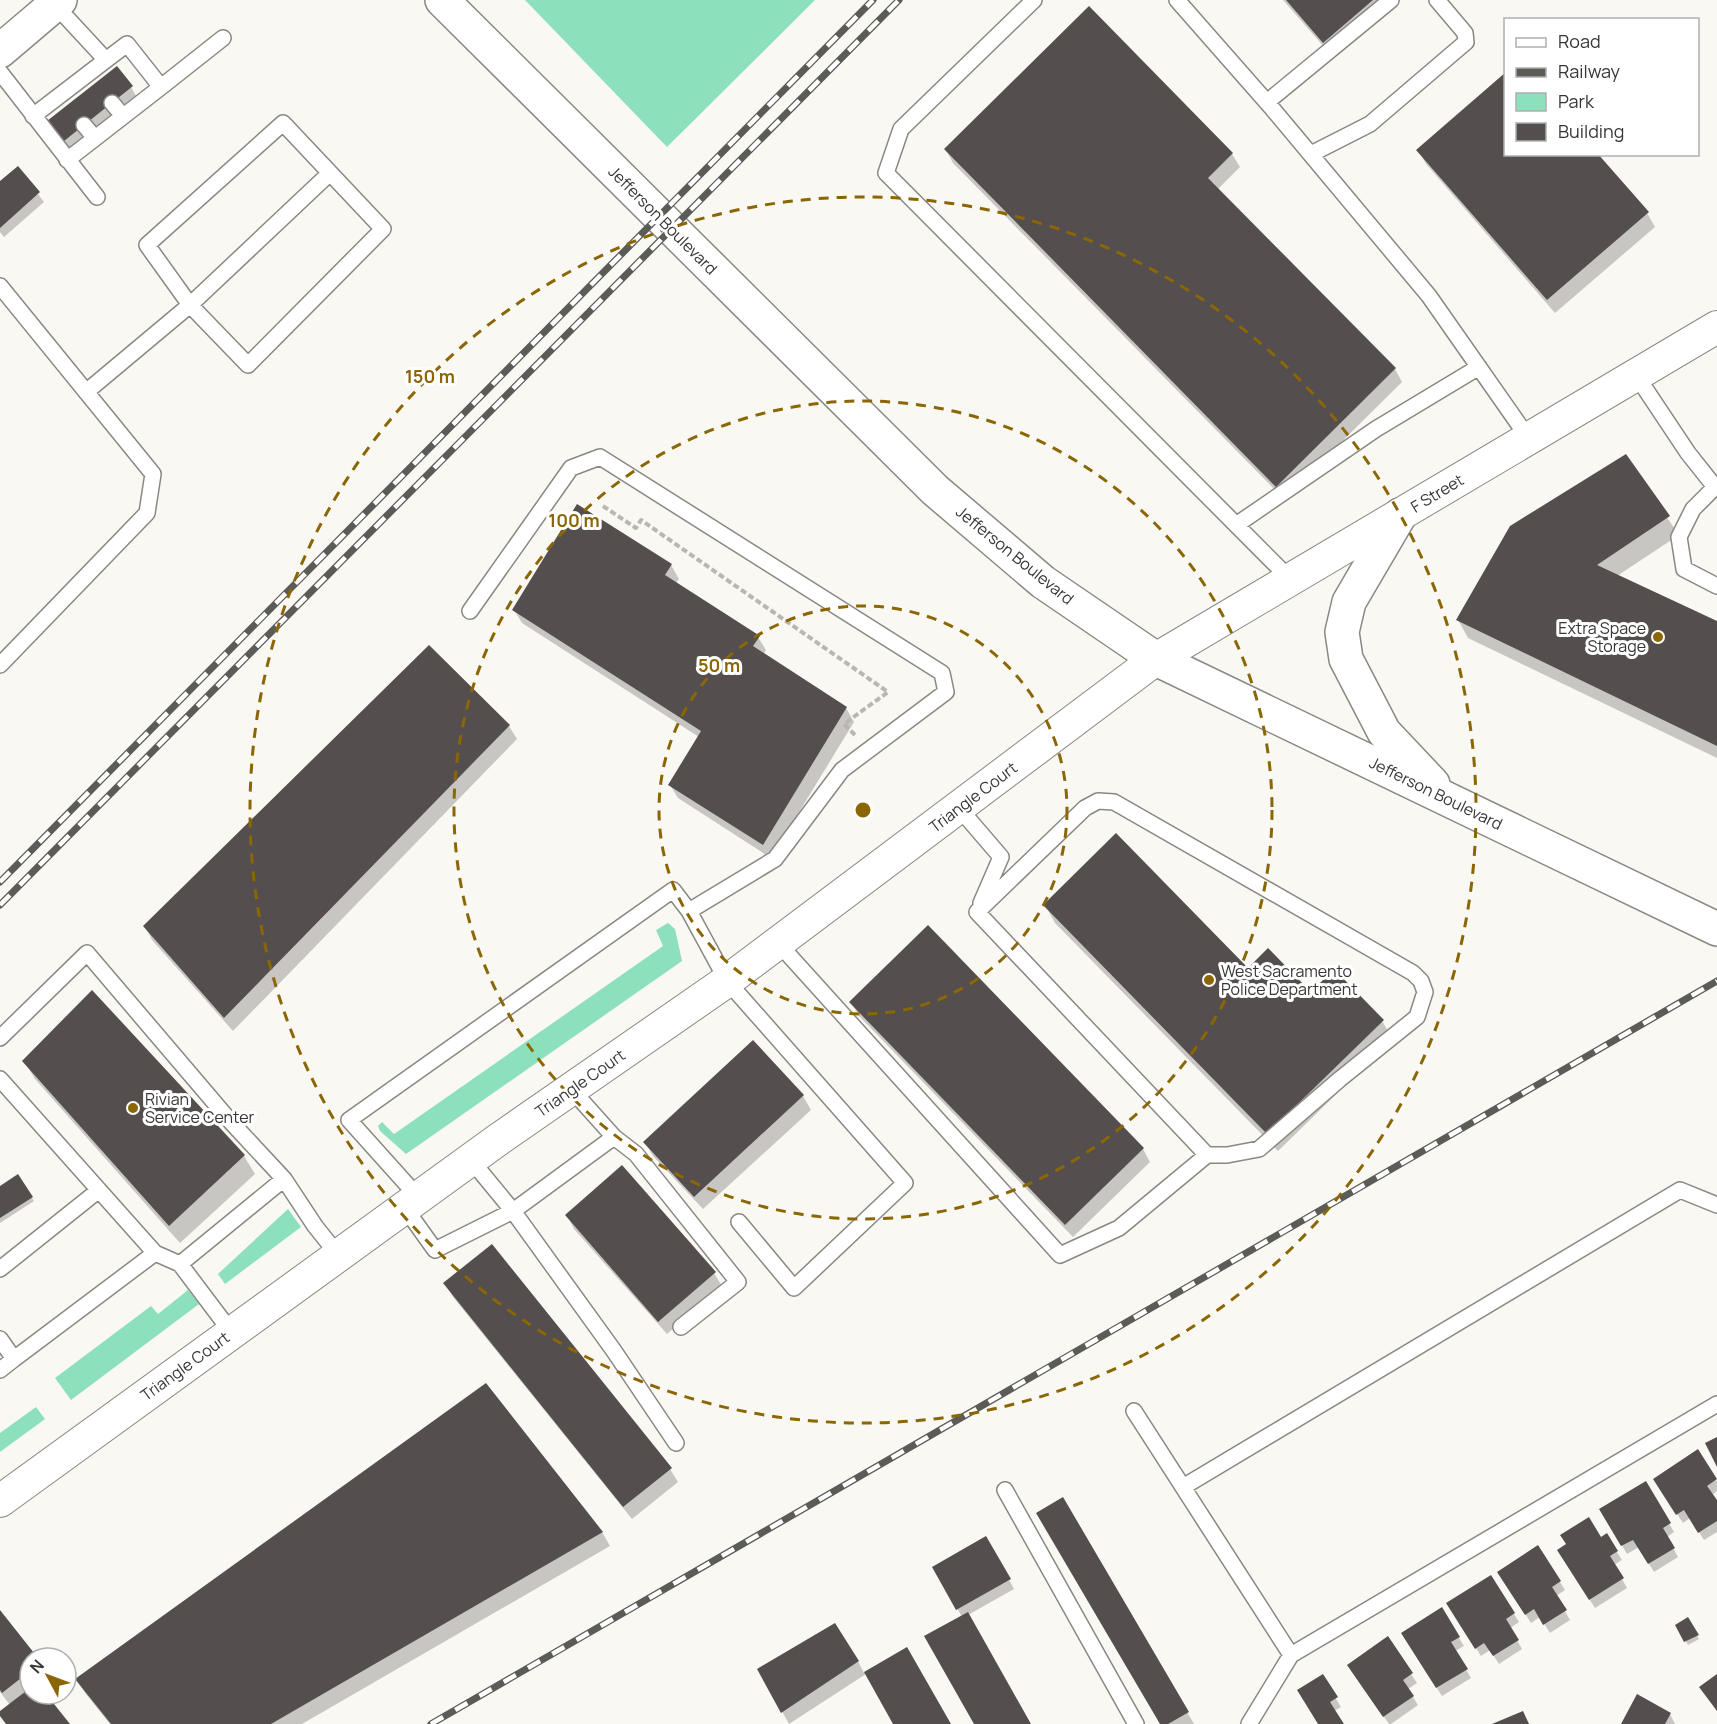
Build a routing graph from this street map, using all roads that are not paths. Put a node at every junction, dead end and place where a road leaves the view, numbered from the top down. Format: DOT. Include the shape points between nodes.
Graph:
graph roads {
  1 [pos="442,0"];
  2 [pos="1034,0"];
  3 [pos="1177,0"];
  4 [pos="1391,0"];
  5 [pos="1437,0"];
  6 [pos="58,2"];
  7 [pos="223,38"];
  8 [pos="0,51"];
  9 [pos="106,60"];
  10 [pos="0,72"];
  11 [pos="161,87"];
  12 [pos="112,102"];
  13 [pos="1267,102"];
  14 [pos="33,116"];
  15 [pos="123,116"];
  16 [pos="84,125"];
  17 [pos="95,138"];
  18 [pos="1311,154"];
  19 [pos="67,160"];
  20 [pos="330,173"];
  21 [pos="97,197"];
  22 [pos="1,291"];
  23 [pos="190,305"];
  24 [pos="1717,327"];
  25 [pos="1479,367"];
  26 [pos="1636,375"];
  27 [pos="86,392"];
  28 [pos="1529,439"];
  29 [pos="1712,474"];
  30 [pos="1400,515"];
  31 [pos="1236,525"];
  32 [pos="1290,580"];
  33 [pos="1717,586"];
  34 [pos="470,611"];
  35 [pos="1156,659"];
  36 [pos="0,665"];
  37 [pos="1447,799"];
  38 [pos="959,807"];
  39 [pos="689,911"];
  40 [pos="977,912"];
  41 [pos="1717,928"];
  42 [pos="778,943"];
  43 [pos="727,981"];
  44 [pos="0,1038"];
  45 [pos="0,1079"];
  46 [pos="572,1089"];
  47 [pos="614,1137"];
  48 [pos="1207,1155"];
  49 [pos="471,1160"];
  50 [pos="284,1179"];
  51 [pos="99,1190"];
  52 [pos="412,1203"];
  53 [pos="1717,1205"];
  54 [pos="513,1210"];
  55 [pos="739,1222"];
  56 [pos="155,1253"];
  57 [pos="339,1256"];
  58 [pos="180,1264"];
  59 [pos="0,1269"];
  60 [pos="681,1327"];
  61 [pos="232,1333"];
  62 [pos="0,1339"];
  63 [pos="14,1359"];
  64 [pos="0,1370"];
  65 [pos="1717,1404"];
  66 [pos="1134,1411"];
  67 [pos="676,1443"];
  68 [pos="1183,1488"];
  69 [pos="1005,1490"];
  70 [pos="0,1501"];
  71 [pos="1291,1655"];
  72 [pos="1136,1724"];
  73 [pos="1249,1724"];
  1 -- 35 [label="main road, Jefferson Boulevard" via="935,490 1043,582"];
  2 -- 31 [label="lane" via="901,129 886,173"];
  3 -- 13 [label="lane"];
  4 -- 13 [label="lane"];
  5 -- 18 [label="lane" via="1465,33 1466,42 1370,124"];
  6 -- 8 [label="main road"];
  6 -- 9 [label="lane"];
  7 -- 11 [label="lane"];
  9 -- 11 [label="lane" via="127,44"];
  9 -- 14 [label="lane" via="92,78 64,100"];
  10 -- 14 [label="lane"];
  11 -- 15 [label="lane"];
  12 -- 15 [label="lane"];
  13 -- 18 [label="lane"];
  14 -- 19 [label="lane"];
  15 -- 17 [label="lane"];
  16 -- 17 [label="lane"];
  17 -- 19 [label="lane"];
  18 -- 25 [label="lane" via="1429,296"];
  19 -- 21 [label="lane"];
  20 -- 23 [label="lane"];
  20 -- 23 [label="lane" via="283,123 147,245"];
  20 -- 23 [label="lane" via="383,229 248,365"];
  22 -- 27 [label="lane"];
  23 -- 27 [label="lane"];
  24 -- 26 [label="street, F Street"];
  25 -- 28 [label="lane"];
  25 -- 31 [label="lane" via="1376,429"];
  26 -- 28 [label="street, F Street"];
  26 -- 29 [label="lane"];
  27 -- 36 [label="lane" via="153,474 147,513"];
  28 -- 30 [label="street, F Street"];
  29 -- 33 [label="lane" via="1715,487 1694,509 1679,537 1684,569"];
  30 -- 32 [label="street, F Street"];
  30 -- 37 [label="main road" via="1349,602 1342,632 1346,658 1384,732"];
  31 -- 32 [label="lane"];
  32 -- 35 [label="street, F Street"];
  34 -- 39 [label="lane" via="571,468 600,457 942,673 946,692 842,770 775,860"];
  35 -- 37 [label="main road, Jefferson Boulevard"];
  35 -- 38 [label="street, Triangle Court"];
  37 -- 41 [label="main road, Jefferson Boulevard"];
  38 -- 40 [label="lane" via="1001,857"];
  38 -- 42 [label="street, Triangle Court"];
  39 -- 43 [label="lane"];
  39 -- 52 [label="lane" via="673,890 350,1120"];
  40 -- 48 [label="lane"];
  40 -- 48 [label="lane" via="1085,808 1098,801 1114,802 1421,981 1425,992 1417,1017 1259,1149"];
  42 -- 43 [label="street, Triangle Court"];
  42 -- 48 [label="lane" via="1059,1255 1119,1228"];
  43 -- 46 [label="street, Triangle Court"];
  43 -- 55 [label="lane" via="905,1183 794,1288"];
  44 -- 50 [label="lane" via="87,953"];
  45 -- 51 [label="lane"];
  46 -- 47 [label="lane"];
  46 -- 49 [label="street, Triangle Court"];
  47 -- 54 [label="lane"];
  47 -- 60 [label="lane" via="636,1154 738,1282"];
  49 -- 52 [label="street, Triangle Court"];
  49 -- 54 [label="lane"];
  50 -- 57 [label="lane"];
  50 -- 58 [label="lane"];
  51 -- 56 [label="lane"];
  51 -- 59 [label="lane"];
  52 -- 54 [label="lane" via="435,1250"];
  52 -- 57 [label="street, Triangle Court"];
  53 -- 68 [label="lane" via="1680,1190"];
  54 -- 67 [label="lane"];
  56 -- 58 [label="lane"];
  56 -- 63 [label="lane"];
  57 -- 61 [label="street, Triangle Court"];
  58 -- 61 [label="lane"];
  61 -- 70 [label="street, Triangle Court"];
  62 -- 63 [label="lane"];
  63 -- 64 [label="lane"];
  65 -- 71 [label="lane"];
  66 -- 68 [label="lane"];
  68 -- 71 [label="lane"];
  69 -- 72 [label="lane"];
  71 -- 73 [label="lane"];
}
